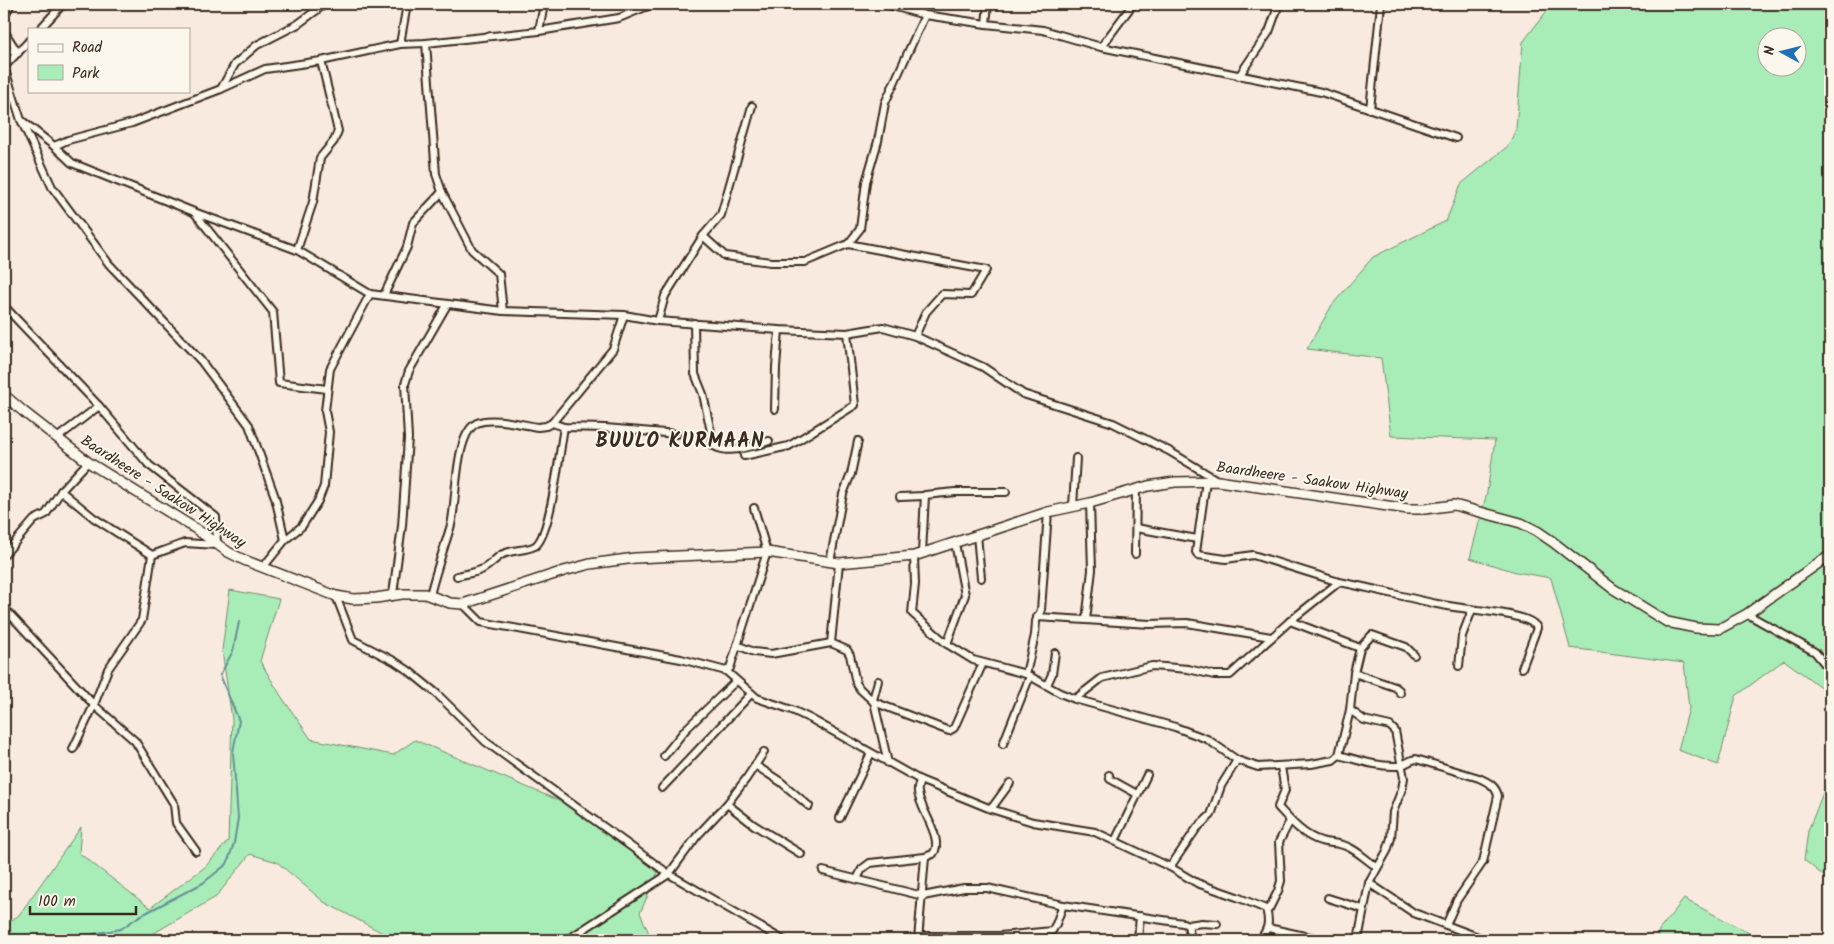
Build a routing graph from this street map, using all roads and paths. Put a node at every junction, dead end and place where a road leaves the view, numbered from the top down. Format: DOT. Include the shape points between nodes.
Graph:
graph roads {
  1 [pos="11,4"];
  2 [pos="63,4"];
  3 [pos="325,4"];
  4 [pos="404,4"];
  5 [pos="544,4"];
  6 [pos="652,4"];
  7 [pos="885,4"];
  8 [pos="988,4"];
  9 [pos="1133,4"];
  10 [pos="1279,4"];
  11 [pos="1381,4"];
  12 [pos="925,15"];
  13 [pos="4,17"];
  14 [pos="986,24"];
  15 [pos="41,28"];
  16 [pos="4,31"];
  17 [pos="539,31"];
  18 [pos="28,42"];
  19 [pos="426,43"];
  20 [pos="400,44"];
  21 [pos="1101,47"];
  22 [pos="4,49"];
  23 [pos="18,52"];
  24 [pos="321,61"];
  25 [pos="1240,76"];
  26 [pos="221,89"];
  27 [pos="752,106"];
  28 [pos="1370,109"];
  29 [pos="21,120"];
  30 [pos="1456,138"];
  31 [pos="54,146"];
  32 [pos="442,192"];
  33 [pos="194,212"];
  34 [pos="704,236"];
  35 [pos="848,244"];
  36 [pos="297,250"];
  37 [pos="370,294"];
  38 [pos="384,295"];
  39 [pos="447,305"];
  40 [pos="4,306"];
  41 [pos="503,311"];
  42 [pos="624,315"];
  43 [pos="658,321"];
  44 [pos="694,323"];
  45 [pos="779,330"];
  46 [pos="847,333"];
  47 [pos="915,336"];
  48 [pos="327,389"];
  49 [pos="4,395"];
  50 [pos="100,406"];
  51 [pos="775,409"];
  52 [pos="552,423"];
  53 [pos="564,427"];
  54 [pos="677,434"];
  55 [pos="57,438"];
  56 [pos="769,441"];
  57 [pos="858,441"];
  58 [pos="744,456"];
  59 [pos="1076,458"];
  60 [pos="88,462"];
  61 [pos="1206,481"];
  62 [pos="1218,481"];
  63 [pos="1136,489"];
  64 [pos="61,492"];
  65 [pos="1006,492"];
  66 [pos="924,496"];
  67 [pos="900,497"];
  68 [pos="1090,503"];
  69 [pos="1073,506"];
  70 [pos="754,508"];
  71 [pos="1048,512"];
  72 [pos="1136,528"];
  73 [pos="977,534"];
  74 [pos="1197,539"];
  75 [pos="285,540"];
  76 [pos="955,543"];
  77 [pos="217,545"];
  78 [pos="767,552"];
  79 [pos="918,554"];
  80 [pos="1135,554"];
  81 [pos="4,555"];
  82 [pos="152,555"];
  83 [pos="1830,556"];
  84 [pos="835,562"];
  85 [pos="264,566"];
  86 [pos="457,576"];
  87 [pos="981,578"];
  88 [pos="1339,582"];
  89 [pos="393,594"];
  90 [pos="430,595"];
  91 [pos="336,596"];
  92 [pos="463,604"];
  93 [pos="4,608"];
  94 [pos="1472,610"];
  95 [pos="1747,614"];
  96 [pos="1037,617"];
  97 [pos="1086,620"];
  98 [pos="1290,621"];
  99 [pos="1271,637"];
  100 [pos="831,643"];
  101 [pos="947,644"];
  102 [pos="737,645"];
  103 [pos="1360,648"];
  104 [pos="1055,653"];
  105 [pos="1414,655"];
  106 [pos="983,662"];
  107 [pos="1459,666"];
  108 [pos="1522,668"];
  109 [pos="1830,670"];
  110 [pos="726,671"];
  111 [pos="1354,673"];
  112 [pos="1028,675"];
  113 [pos="736,681"];
  114 [pos="878,681"];
  115 [pos="1047,685"];
  116 [pos="1400,693"];
  117 [pos="751,694"];
  118 [pos="1075,699"];
  119 [pos="874,701"];
  120 [pos="94,705"];
  121 [pos="1350,710"];
  122 [pos="1003,744"];
  123 [pos="73,749"];
  124 [pos="764,752"];
  125 [pos="871,753"];
  126 [pos="1339,755"];
  127 [pos="664,756"];
  128 [pos="1237,760"];
  129 [pos="888,763"];
  130 [pos="755,765"];
  131 [pos="1401,766"];
  132 [pos="1281,767"];
  133 [pos="1109,775"];
  134 [pos="1148,775"];
  135 [pos="920,780"];
  136 [pos="1010,783"];
  137 [pos="662,788"];
  138 [pos="1138,794"];
  139 [pos="727,804"];
  140 [pos="809,806"];
  141 [pos="991,810"];
  142 [pos="840,818"];
  143 [pos="1290,821"];
  144 [pos="1115,841"];
  145 [pos="196,851"];
  146 [pos="801,854"];
  147 [pos="925,857"];
  148 [pos="1170,867"];
  149 [pos="1376,867"];
  150 [pos="823,870"];
  151 [pos="669,874"];
  152 [pos="857,879"];
  153 [pos="1368,883"];
  154 [pos="923,896"];
  155 [pos="1328,898"];
  156 [pos="1063,905"];
  157 [pos="1266,909"];
  158 [pos="1363,909"];
  159 [pos="1140,916"];
  160 [pos="1218,924"];
  161 [pos="1188,925"];
  162 [pos="1446,925"];
  163 [pos="1268,928"];
  164 [pos="919,938"];
  165 [pos="1001,938"];
  166 [pos="567,940"];
  167 [pos="783,940"];
  168 [pos="1138,940"];
  169 [pos="1191,940"];
  170 [pos="1260,940"];
  171 [pos="1323,940"];
  172 [pos="1358,940"];
  173 [pos="1486,940"];
  1 -- 13 [label="street"];
  2 -- 15 [label="street"];
  3 -- 26 [label="street" via="298,24 257,45 235,64"];
  4 -- 20 [label="street" via="406,10"];
  5 -- 17 [label="street"];
  6 -- 17 [label="street" via="619,18"];
  7 -- 12 [label="street"];
  8 -- 14 [label="street"];
  9 -- 21 [label="street"];
  10 -- 25 [label="street" via="1269,32"];
  11 -- 28 [label="street"];
  12 -- 14 [label="street"];
  12 -- 35 [label="street" via="885,103 866,182 860,228"];
  14 -- 21 [label="street" via="1042,30"];
  16 -- 23 [label="street"];
  17 -- 19 [label="street"];
  18 -- 23 [label="street"];
  19 -- 20 [label="street"];
  19 -- 32 [label="street" via="436,174"];
  20 -- 24 [label="street"];
  21 -- 25 [label="street"];
  22 -- 23 [label="street"];
  23 -- 29 [label="street" via="4,67"];
  24 -- 26 [label="street" via="265,69"];
  24 -- 36 [label="street" via="338,131 320,158 314,202"];
  25 -- 28 [label="street" via="1321,92"];
  26 -- 31 [label="street" via="132,123"];
  27 -- 34 [label="street" via="721,215"];
  28 -- 30 [label="street"];
  29 -- 31 [label="street"];
  29 -- 75 [label="street" via="52,187 86,234 109,264 201,361 249,425 275,496"];
  31 -- 33 [label="street" via="72,163"];
  32 -- 38 [label="street" via="412,223 407,247"];
  32 -- 41 [label="street" via="472,250 499,274"];
  33 -- 36 [label="street"];
  33 -- 48 [label="street" via="273,312 279,383"];
  34 -- 35 [label="street" via="725,256 771,262 805,262"];
  34 -- 43 [label="street" via="665,296"];
  35 -- 47 [label="street" via="986,270 971,295 942,294 926,312"];
  36 -- 37 [label="street"];
  37 -- 38 [label="street"];
  37 -- 48 [label="street" via="330,369"];
  38 -- 39 [label="street"];
  39 -- 41 [label="street"];
  39 -- 89 [label="street" via="409,371 405,384 408,438"];
  40 -- 50 [label="street"];
  41 -- 42 [label="street"];
  42 -- 43 [label="street"];
  42 -- 52 [label="street" via="614,349"];
  43 -- 44 [label="street"];
  44 -- 45 [label="street"];
  44 -- 56 [label="street" via="695,374 703,394 714,446 729,450"];
  45 -- 46 [label="street"];
  45 -- 51 [label="street"];
  46 -- 47 [label="street" via="883,327"];
  46 -- 58 [label="street" via="855,405 789,446"];
  47 -- 62 [label="street" via="982,367 1023,394 1113,423 1169,451"];
  48 -- 75 [label="street" via="324,486 302,526"];
  49 -- 55 [label="main road, Baardheere - Saakow Highway"];
  50 -- 55 [label="street"];
  50 -- 77 [label="street" via="149,465 216,517"];
  52 -- 53 [label="street"];
  52 -- 90 [label="street" via="538,427 492,420 478,422 469,429 463,444 451,523"];
  53 -- 54 [label="street"];
  53 -- 86 [label="street" via="541,540 527,548 500,555 483,569"];
  55 -- 60 [label="main road, Baardheere - Saakow Highway"];
  57 -- 84 [label="street" via="843,494"];
  59 -- 69 [label="street"];
  60 -- 64 [label="street"];
  60 -- 77 [label="main road, Baardheere - Saakow Highway"];
  61 -- 62 [label="main road, Baardheere - Saakow Highway"];
  61 -- 63 [label="main road, Baardheere - Saakow Highway" via="1175,482"];
  61 -- 74 [label="street"];
  62 -- 95 [label="main road, Baardheere - Saakow Highway" via="1408,509 1454,505 1472,508 1536,531 1612,588 1667,622 1719,629"];
  63 -- 68 [label="main road, Baardheere - Saakow Highway"];
  63 -- 72 [label="street"];
  64 -- 81 [label="street" via="46,514 34,520"];
  64 -- 82 [label="street" via="94,518"];
  65 -- 66 [label="street" via="942,492"];
  66 -- 67 [label="street"];
  66 -- 79 [label="street"];
  68 -- 69 [label="main road, Baardheere - Saakow Highway"];
  68 -- 97 [label="street" via="1092,570"];
  69 -- 71 [label="main road, Baardheere - Saakow Highway"];
  70 -- 78 [label="street"];
  71 -- 73 [label="main road, Baardheere - Saakow Highway"];
  71 -- 96 [label="street" via="1042,601"];
  72 -- 74 [label="street"];
  72 -- 80 [label="street"];
  73 -- 76 [label="main road, Baardheere - Saakow Highway"];
  73 -- 87 [label="street"];
  74 -- 88 [label="street" via="1196,552 1200,556 1226,559 1253,555"];
  75 -- 85 [label="street"];
  76 -- 79 [label="main road, Baardheere - Saakow Highway"];
  76 -- 101 [label="street" via="965,595"];
  77 -- 82 [label="street" via="185,543"];
  77 -- 85 [label="main road, Baardheere - Saakow Highway" via="244,560"];
  78 -- 84 [label="main road, Baardheere - Saakow Highway"];
  78 -- 92 [label="main road, Baardheere - Saakow Highway" via="635,558 590,564"];
  78 -- 102 [label="street"];
  79 -- 84 [label="main road, Baardheere - Saakow Highway"];
  79 -- 101 [label="street" via="912,613"];
  82 -- 120 [label="street" via="142,620 108,669"];
  83 -- 95 [label="main road, Baardheere - Saakow Highway"];
  84 -- 100 [label="street"];
  85 -- 91 [label="main road, Baardheere - Saakow Highway"];
  88 -- 94 [label="street"];
  88 -- 98 [label="street"];
  89 -- 90 [label="main road, Baardheere - Saakow Highway"];
  89 -- 91 [label="main road, Baardheere - Saakow Highway" via="354,599"];
  90 -- 92 [label="main road, Baardheere - Saakow Highway"];
  91 -- 151 [label="street" via="353,640 410,671 486,742"];
  92 -- 110 [label="street" via="481,622 681,659"];
  93 -- 120 [label="street"];
  94 -- 107 [label="street" via="1462,636"];
  94 -- 108 [label="street" via="1510,615 1535,624 1537,628"];
  95 -- 109 [label="street" via="1815,652"];
  96 -- 97 [label="street"];
  96 -- 112 [label="street"];
  97 -- 99 [label="street" via="1187,623"];
  98 -- 99 [label="street"];
  98 -- 103 [label="street"];
  99 -- 118 [label="street" via="1230,675 1152,666 1102,678"];
  100 -- 102 [label="street" via="771,654"];
  100 -- 119 [label="street" via="847,650 856,683"];
  101 -- 106 [label="street" via="973,660"];
  102 -- 110 [label="street" via="730,668"];
  103 -- 105 [label="street" via="1372,635 1408,648"];
  103 -- 111 [label="street"];
  104 -- 115 [label="street"];
  106 -- 112 [label="street"];
  106 -- 119 [label="street" via="954,728 949,732"];
  110 -- 113 [label="street"];
  111 -- 116 [label="street" via="1394,687"];
  111 -- 121 [label="street"];
  112 -- 115 [label="street"];
  112 -- 122 [label="street"];
  113 -- 117 [label="street"];
  113 -- 127 [label="street" via="686,729"];
  114 -- 119 [label="street"];
  115 -- 118 [label="street"];
  117 -- 125 [label="street" via="811,719"];
  117 -- 137 [label="street"];
  118 -- 128 [label="street" via="1207,739"];
  119 -- 129 [label="street"];
  120 -- 123 [label="street"];
  120 -- 145 [label="street" via="135,741 174,804 176,823"];
  121 -- 126 [label="street"];
  121 -- 131 [label="street" via="1364,720 1390,726 1395,731"];
  124 -- 130 [label="street"];
  125 -- 129 [label="street"];
  125 -- 142 [label="street"];
  126 -- 131 [label="street" via="1372,764"];
  126 -- 132 [label="street" via="1333,760"];
  128 -- 132 [label="street" via="1258,767"];
  128 -- 148 [label="street" via="1221,786 1211,816 1197,828"];
  129 -- 135 [label="street"];
  130 -- 139 [label="street"];
  130 -- 140 [label="street"];
  131 -- 149 [label="street" via="1404,778 1392,818 1391,838"];
  131 -- 162 [label="street" via="1410,760 1423,761 1478,778 1497,790 1483,862 1457,900"];
  132 -- 143 [label="street" via="1285,790 1278,807"];
  133 -- 138 [label="street" via="1110,779"];
  134 -- 138 [label="street"];
  135 -- 141 [label="street"];
  135 -- 147 [label="street" via="917,792 932,826 936,848 933,854"];
  136 -- 141 [label="street"];
  138 -- 144 [label="street"];
  139 -- 146 [label="street"];
  139 -- 151 [label="street" via="696,836"];
  141 -- 144 [label="street" via="1033,822 1095,832"];
  143 -- 149 [label="street" via="1320,841 1350,848"];
  143 -- 157 [label="street" via="1278,847 1281,881 1269,909"];
  144 -- 148 [label="street"];
  147 -- 152 [label="street" via="870,862"];
  147 -- 154 [label="street"];
  148 -- 157 [label="street" via="1198,883"];
  149 -- 153 [label="street"];
  150 -- 152 [label="street"];
  151 -- 166 [label="street"];
  151 -- 167 [label="street"];
  152 -- 154 [label="street"];
  153 -- 158 [label="street"];
  153 -- 162 [label="street" via="1414,913"];
  154 -- 156 [label="street" via="964,888 987,888"];
  154 -- 164 [label="street"];
  155 -- 158 [label="street"];
  156 -- 159 [label="street"];
  156 -- 165 [label="street" via="1052,931"];
  157 -- 163 [label="street"];
  158 -- 172 [label="street"];
  159 -- 161 [label="street"];
  159 -- 168 [label="street"];
  160 -- 161 [label="street"];
  161 -- 169 [label="street"];
  162 -- 173 [label="street"];
  163 -- 170 [label="street"];
  163 -- 171 [label="street"];
  164 -- 165 [label="street"];
}
